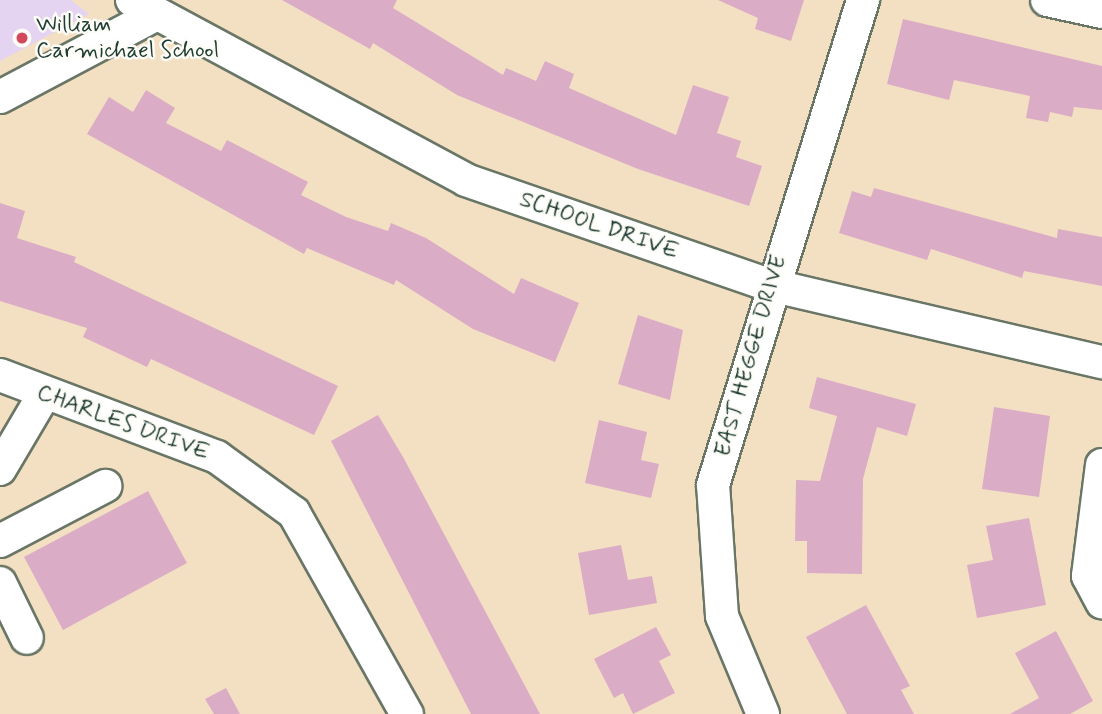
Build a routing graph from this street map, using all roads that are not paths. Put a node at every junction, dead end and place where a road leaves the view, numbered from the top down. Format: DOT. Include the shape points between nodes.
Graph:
graph roads {
  1 [pos="863,0"];
  2 [pos="1047,0"];
  3 [pos="142,8"];
  4 [pos="1102,12"];
  5 [pos="0,97"];
  6 [pos="770,285"];
  7 [pos="1102,362"];
  8 [pos="0,375"];
  9 [pos="43,396"];
  10 [pos="1102,465"];
  11 [pos="0,469"];
  12 [pos="105,486"];
  13 [pos="0,541"];
  14 [pos="0,583"];
  15 [pos="1102,602"];
  16 [pos="27,638"];
  17 [pos="407,714"];
  18 [pos="763,714"];
  1 -- 6 [label="street, EAST HEGGE DRIVE"];
  2 -- 4 [label="street"];
  3 -- 5 [label="street"];
  3 -- 6 [label="street, SCHOOL DRIVE" via="466,180"];
  6 -- 7 [label="street, SCHOOL DRIVE"];
  6 -- 18 [label="street, EAST HEGGE DRIVE" via="713,485 722,616"];
  8 -- 9 [label="street, CHARLES DRIVE"];
  9 -- 11 [label="street"];
  9 -- 17 [label="street, CHARLES DRIVE" via="217,457 294,513"];
  10 -- 15 [label="street" via="1088,576"];
  12 -- 13 [label="street"];
  14 -- 16 [label="street"];
}
